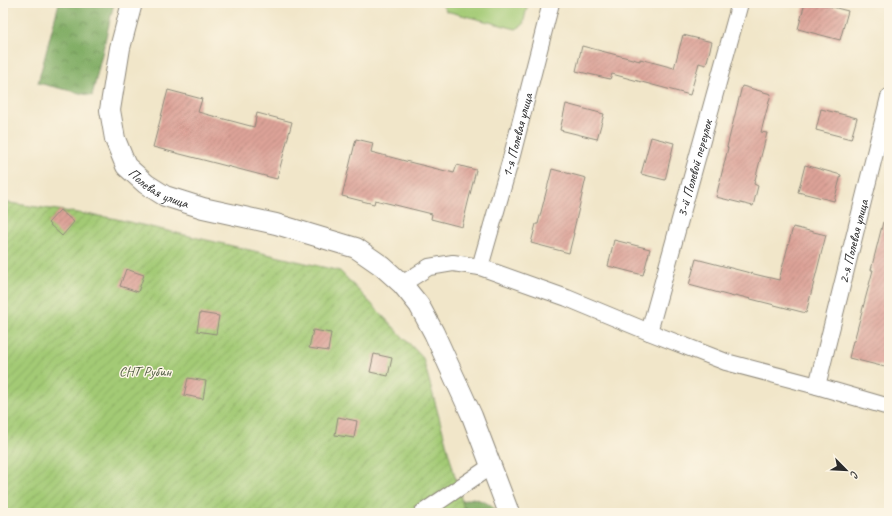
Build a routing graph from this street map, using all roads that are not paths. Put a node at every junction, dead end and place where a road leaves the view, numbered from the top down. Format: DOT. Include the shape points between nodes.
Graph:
graph roads {
  1 [pos="132,3"];
  2 [pos="551,3"];
  3 [pos="740,3"];
  4 [pos="889,98"];
  5 [pos="480,268"];
  6 [pos="402,284"];
  7 [pos="649,332"];
  8 [pos="817,386"];
  9 [pos="889,407"];
  10 [pos="491,466"];
  11 [pos="422,513"];
  12 [pos="509,513"];
  1 -- 6 [label="street, Полевая улица" via="120,48 110,110 115,139 126,166 146,184 165,196 203,208 276,224 356,248"];
  2 -- 5 [label="street, 1-я Полевая улица"];
  3 -- 7 [label="street, 3-й Полевой переулок"];
  4 -- 8 [label="street, 2-я Полевая улица"];
  5 -- 6 [label="street" via="453,263 429,267"];
  5 -- 7 [label="street" via="567,298"];
  6 -- 10 [label="street, Полевая улица" via="419,305 434,333 472,416"];
  7 -- 8 [label="street" via="726,362"];
  8 -- 9 [label="street"];
  10 -- 11 [label="street"];
  10 -- 12 [label="street, Полевая улица"];
}
